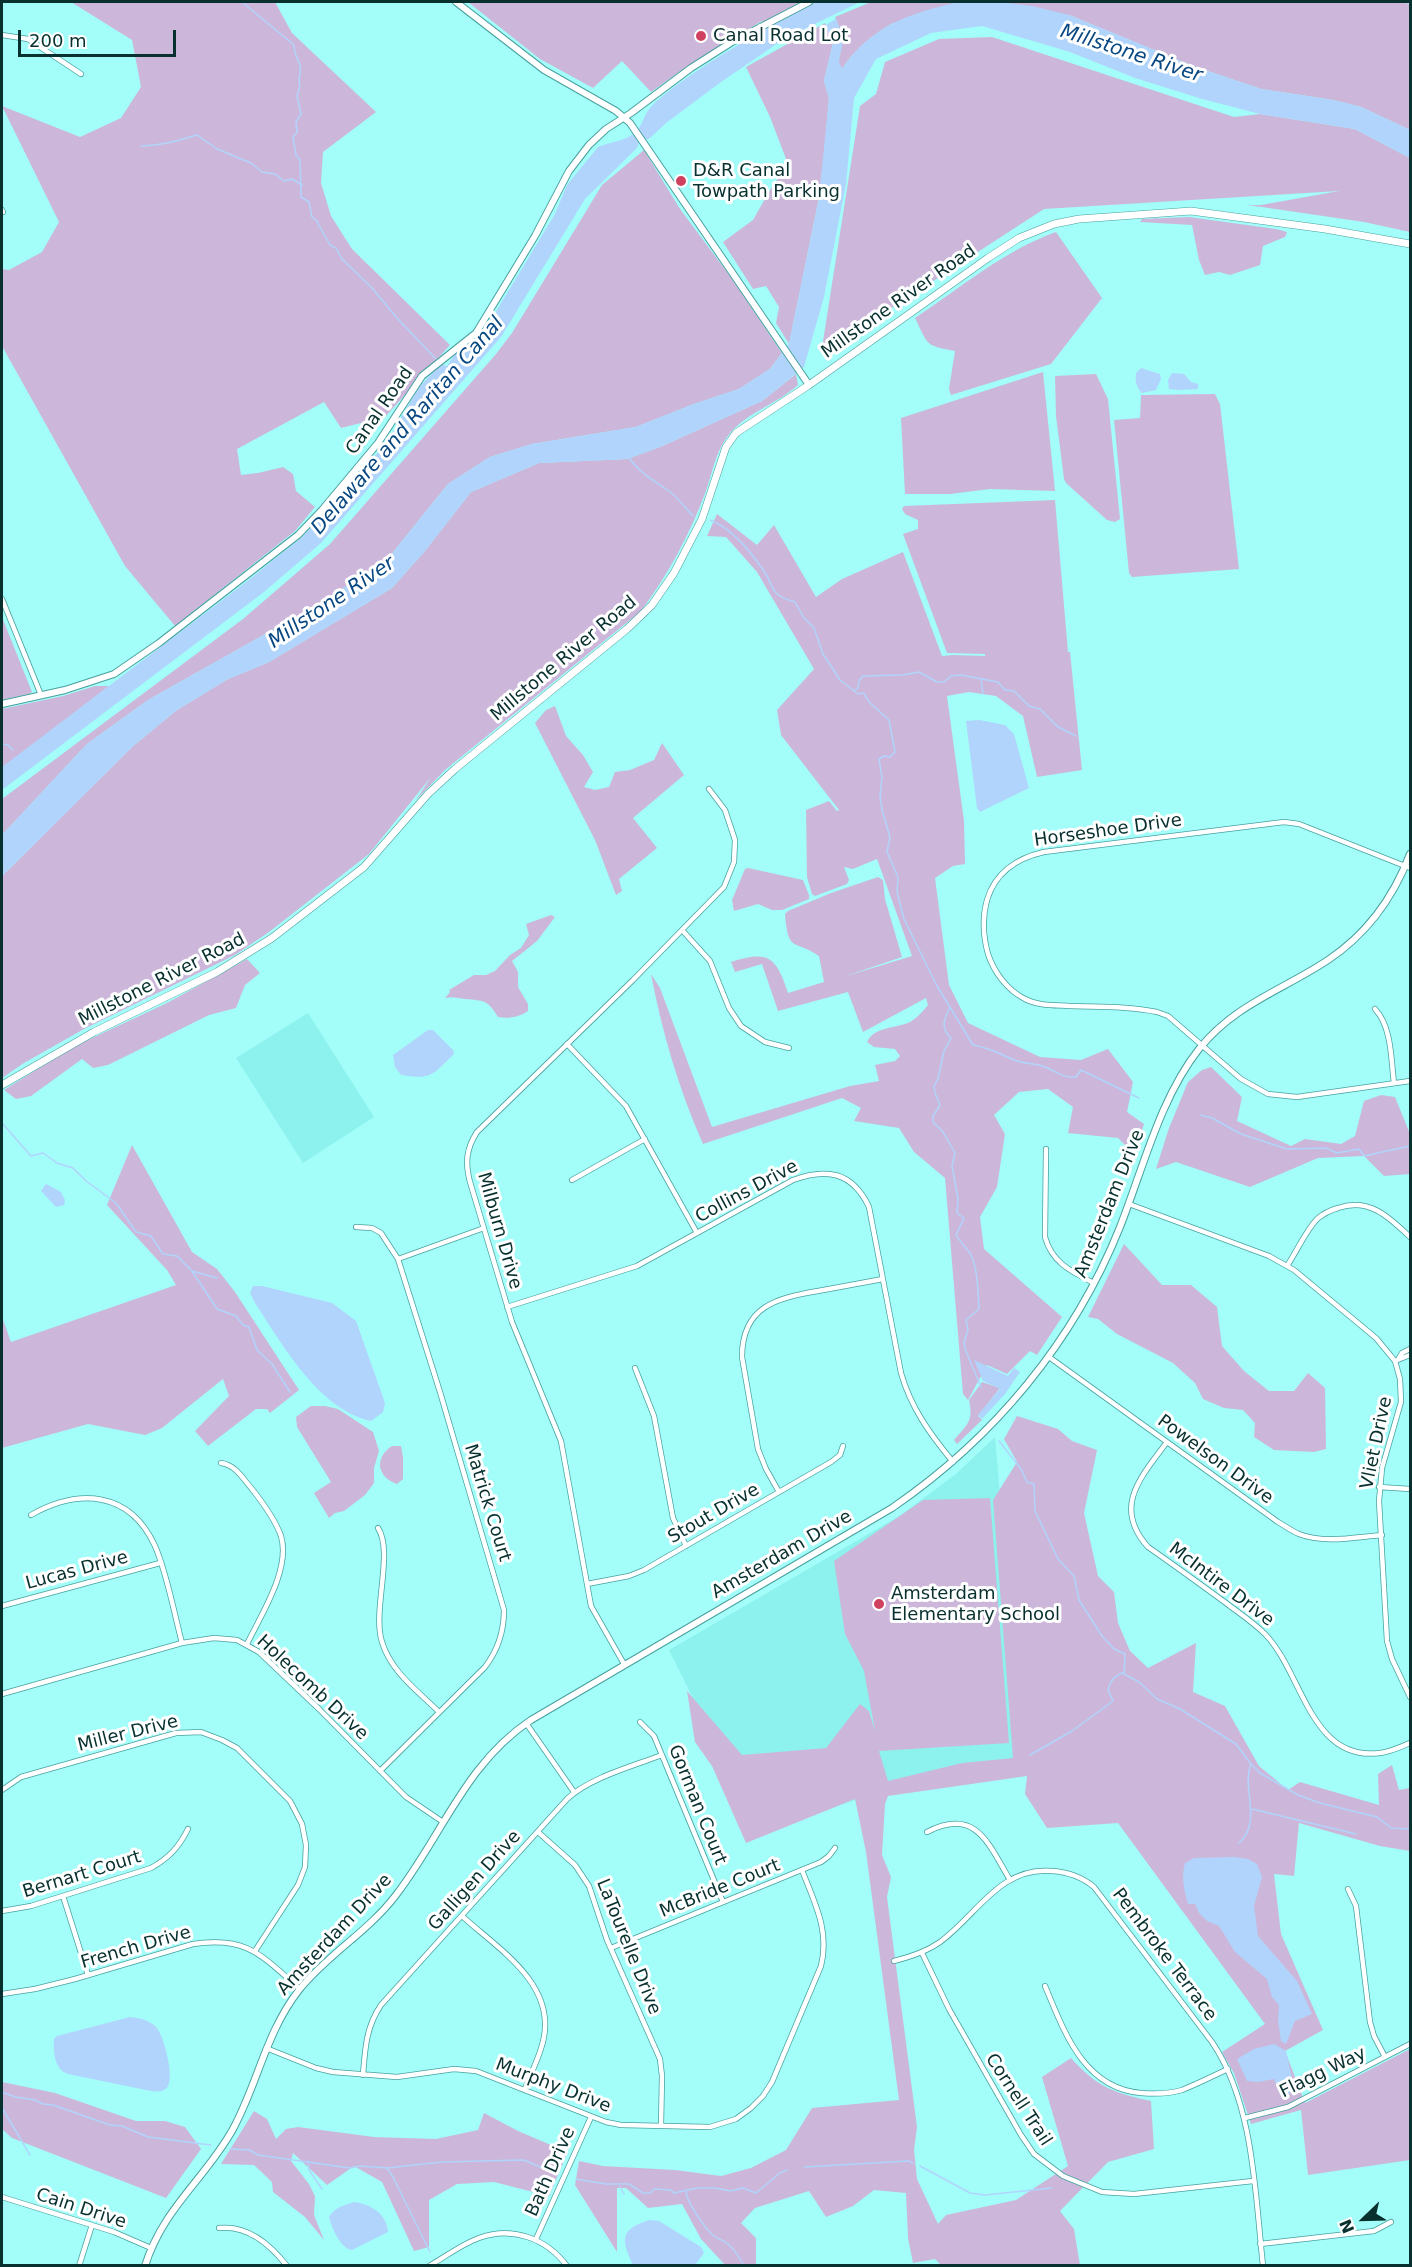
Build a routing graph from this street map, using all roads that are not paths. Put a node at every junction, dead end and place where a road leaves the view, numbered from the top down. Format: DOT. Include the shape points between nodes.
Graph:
graph roads {
  1 [pos="456,2"];
  2 [pos="808,2"];
  3 [pos="2,35"];
  4 [pos="81,74"];
  5 [pos="624,117"];
  6 [pos="1410,244"];
  7 [pos="809,385"];
  8 [pos="2,599"];
  9 [pos="41,695"];
  10 [pos="2,704"];
  11 [pos="709,789"];
  12 [pos="1410,854"];
  13 [pos="1408,867"];
  14 [pos="682,930"];
  15 [pos="1375,1009"];
  16 [pos="567,1044"];
  17 [pos="1202,1045"];
  18 [pos="789,1048"];
  19 [pos="1410,1081"];
  20 [pos="1394,1083"];
  21 [pos="2,1085"];
  22 [pos="645,1138"];
  23 [pos="1046,1149"];
  24 [pos="572,1180"];
  25 [pos="1129,1204"];
  26 [pos="356,1227"];
  27 [pos="484,1228"];
  28 [pos="697,1233"];
  29 [pos="1410,1237"];
  30 [pos="398,1259"];
  31 [pos="1287,1266"];
  32 [pos="883,1279"];
  33 [pos="1094,1284"];
  34 [pos="507,1307"];
  35 [pos="1410,1349"];
  36 [pos="1410,1355"];
  37 [pos="1049,1357"];
  38 [pos="1397,1359"];
  39 [pos="635,1368"];
  40 [pos="1167,1442"];
  41 [pos="843,1446"];
  42 [pos="953,1462"];
  43 [pos="221,1463"];
  44 [pos="1379,1487"];
  45 [pos="1410,1489"];
  46 [pos="779,1492"];
  47 [pos="31,1515"];
  48 [pos="378,1528"];
  49 [pos="1382,1535"];
  50 [pos="686,1546"];
  51 [pos="160,1563"];
  52 [pos="587,1584"];
  53 [pos="2,1606"];
  54 [pos="182,1643"];
  55 [pos="247,1644"];
  56 [pos="624,1664"];
  57 [pos="2,1694"];
  58 [pos="1410,1694"];
  59 [pos="439,1712"];
  60 [pos="640,1722"];
  61 [pos="526,1723"];
  62 [pos="1410,1743"];
  63 [pos="662,1755"];
  64 [pos="380,1771"];
  65 [pos="2,1790"];
  66 [pos="574,1792"];
  67 [pos="443,1822"];
  68 [pos="188,1829"];
  69 [pos="538,1832"];
  70 [pos="927,1832"];
  71 [pos="835,1848"];
  72 [pos="802,1870"];
  73 [pos="1010,1880"];
  74 [pos="1348,1889"];
  75 [pos="63,1896"];
  76 [pos="723,1902"];
  77 [pos="2,1911"];
  78 [pos="462,1916"];
  79 [pos="611,1948"];
  80 [pos="255,1951"];
  81 [pos="922,1953"];
  82 [pos="894,1961"];
  83 [pos="88,1976"];
  84 [pos="1046,1986"];
  85 [pos="300,1989"];
  86 [pos="2,1994"];
  87 [pos="1410,2044"];
  88 [pos="265,2048"];
  89 [pos="1385,2057"];
  90 [pos="1228,2069"];
  91 [pos="363,2075"];
  92 [pos="525,2090"];
  93 [pos="591,2117"];
  94 [pos="1245,2118"];
  95 [pos="661,2126"];
  96 [pos="1253,2181"];
  97 [pos="2,2197"];
  98 [pos="1391,2222"];
  99 [pos="92,2225"];
  100 [pos="219,2228"];
  101 [pos="536,2239"];
  102 [pos="1260,2244"];
  103 [pos="151,2248"];
  104 [pos="79,2265"];
  105 [pos="145,2265"];
  106 [pos="287,2265"];
  107 [pos="429,2265"];
  108 [pos="567,2265"];
  109 [pos="1263,2265"];
  1 -- 5 [label="street" via="544,70"];
  2 -- 5 [label="street, Canal Road" via="726,46"];
  3 -- 4 [label="street" via="28,39"];
  5 -- 7 [label="street"];
  5 -- 9 [label="street, Canal Road" via="596,137 569,171 476,333 426,371 378,443 298,535 121,670"];
  6 -- 7 [label="main road, Millstone River Road" via="1204,212 1155,212 1065,221 1007,245"];
  7 -- 21 [label="main road, Millstone River Road" via="742,427 731,439 698,526 668,584 652,605 448,775 352,877 232,964 94,1032"];
  8 -- 9 [label="street"];
  9 -- 10 [label="street, Canal Road"];
  11 -- 14 [label="street, Milburn Drive" via="733,829 734,861 724,886"];
  12 -- 13 [label="street, Amsterdam Drive"];
  13 -- 17 [label="street, Amsterdam Drive" via="1355,939 1317,967 1242,1009"];
  13 -- 17 [label="street, Horseshoe Drive" via="1299,824 1277,822 1035,854 1015,863 996,881 985,907 985,943 996,972 1015,992 1032,1002 1157,1012 1168,1016"];
  14 -- 16 [label="street, Milburn Drive"];
  14 -- 18 [label="street" via="710,961 729,1008 741,1026 765,1042"];
  15 -- 20 [label="street" via="1386,1026"];
  16 -- 22 [label="street" via="620,1097"];
  16 -- 27 [label="street, Milburn Drive" via="472,1140 467,1170"];
  17 -- 20 [label="street, Horseshoe Drive" via="1250,1085 1279,1097"];
  17 -- 25 [label="street, Amsterdam Drive" via="1170,1097"];
  19 -- 20 [label="street, Horseshoe Drive"];
  22 -- 24 [label="street"];
  22 -- 28 [label="street"];
  23 -- 33 [label="street" via="1048,1245 1061,1264"];
  25 -- 31 [label="street"];
  25 -- 33 [label="street, Amsterdam Drive"];
  26 -- 30 [label="street, Matrick Court" via="381,1233"];
  27 -- 30 [label="street"];
  27 -- 34 [label="street, Milburn Drive"];
  28 -- 32 [label="street, Collins Drive" via="793,1180 813,1173 830,1174 847,1180 865,1198"];
  28 -- 34 [label="street, Collins Drive" via="621,1273"];
  29 -- 31 [label="street" via="1377,1209 1357,1204 1344,1206 1316,1220"];
  30 -- 59 [label="street, Matrick Court" via="504,1610 502,1633 490,1660"];
  31 -- 38 [label="street" via="1306,1278"];
  32 -- 42 [label="street, Collins Drive" via="904,1386 922,1423"];
  32 -- 46 [label="street" via="780,1299 760,1310 747,1328 742,1357 758,1449"];
  33 -- 37 [label="street, Amsterdam Drive"];
  34 -- 52 [label="street, Milburn Drive" via="561,1441"];
  35 -- 38 [label="street"];
  36 -- 38 [label="street"];
  37 -- 40 [label="street, Powelson Drive"];
  37 -- 42 [label="street, Amsterdam Drive" via="1008,1409"];
  38 -- 44 [label="street, Vliet Drive" via="1401,1401"];
  39 -- 50 [label="street" via="654,1416 673,1518"];
  40 -- 49 [label="street, Powelson Drive" via="1299,1534 1328,1538"];
  40 -- 62 [label="street, McIntire Drive" via="1138,1484 1131,1502 1131,1519 1139,1537 1252,1622 1276,1646 1312,1715 1337,1744 1366,1754"];
  41 -- 46 [label="street, Stout Drive" via="831,1462"];
  42 -- 56 [label="street, Amsterdam Drive" via="881,1515"];
  43 -- 55 [label="street" via="233,1468 262,1502 281,1537 278,1577"];
  44 -- 45 [label="street"];
  44 -- 49 [label="street, Vliet Drive"];
  46 -- 50 [label="street, Stout Drive"];
  47 -- 51 [label="street" via="77,1498 98,1498 116,1504 143,1525"];
  48 -- 59 [label="street" via="384,1544 378,1627 382,1642 391,1663"];
  49 -- 58 [label="street, Vliet Drive" via="1387,1641"];
  50 -- 52 [label="street, Stout Drive" via="637,1574"];
  51 -- 53 [label="street, Lucas Drive"];
  51 -- 54 [label="street"];
  52 -- 56 [label="street, Milburn Drive" via="594,1613"];
  54 -- 55 [label="street, Holecomb Drive" via="214,1638"];
  54 -- 57 [label="street, Holecomb Drive"];
  55 -- 64 [label="street, Holecomb Drive" via="319,1708"];
  56 -- 61 [label="street, Amsterdam Drive"];
  59 -- 64 [label="street, Matrick Court"];
  60 -- 63 [label="street, Gorman Court" via="654,1736"];
  61 -- 66 [label="street"];
  61 -- 67 [label="street, Amsterdam Drive" via="482,1763"];
  63 -- 66 [label="street, Galligen Drive"];
  63 -- 76 [label="street, Gorman Court"];
  64 -- 67 [label="street, Holecomb Drive" via="406,1797"];
  65 -- 80 [label="street, Miller Drive" via="21,1778 176,1733 201,1732 237,1748 290,1801 302,1824 306,1845 305,1866 298,1885"];
  66 -- 69 [label="street, Galligen Drive"];
  67 -- 85 [label="street, Amsterdam Drive" via="389,1904"];
  68 -- 75 [label="street, Bernart Court" via="180,1845 152,1868"];
  69 -- 78 [label="street, Galligen Drive"];
  69 -- 79 [label="street, LaTourelle Drive" via="585,1878"];
  70 -- 73 [label="street" via="955,1822 970,1827 990,1846"];
  71 -- 72 [label="street, McBride Court" via="821,1862"];
  72 -- 76 [label="street, McBride Court"];
  72 -- 95 [label="street, Murphy Drive" via="822,1923 824,1956 768,2088 752,2109 728,2122 711,2127"];
  73 -- 81 [label="street, Pembroke Terrace"];
  73 -- 90 [label="street, Pembroke Terrace" via="1031,1872 1061,1871 1094,1887 1212,2042"];
  74 -- 89 [label="street" via="1356,1906 1370,2022"];
  75 -- 77 [label="street, Bernart Court"];
  75 -- 83 [label="street"];
  76 -- 79 [label="street, McBride Court"];
  78 -- 91 [label="street, Galligen Drive" via="376,2012 366,2037"];
  78 -- 92 [label="street" via="523,1971 541,2000 544,2037"];
  79 -- 95 [label="street, LaTourelle Drive" via="660,2059"];
  80 -- 83 [label="street, French Drive" via="233,1942 203,1942"];
  80 -- 85 [label="street, French Drive"];
  81 -- 82 [label="street, Pembroke Terrace"];
  81 -- 96 [label="street, Cornell Trail" via="960,2030 1021,2135 1039,2159 1063,2176 1092,2189 1124,2194"];
  83 -- 86 [label="street, French Drive"];
  84 -- 90 [label="street" via="1072,2047 1089,2069 1115,2086 1135,2092 1173,2092"];
  85 -- 88 [label="street, Amsterdam Drive"];
  87 -- 89 [label="street, Flagg Way"];
  88 -- 91 [label="street, Murphy Drive" via="324,2071"];
  88 -- 103 [label="street, Amsterdam Drive" via="232,2130 172,2211"];
  89 -- 94 [label="street, Flagg Way" via="1288,2107"];
  90 -- 94 [label="street, Pembroke Terrace"];
  91 -- 92 [label="street, Murphy Drive" via="398,2077 469,2070"];
  92 -- 93 [label="street, Murphy Drive"];
  93 -- 95 [label="street, Murphy Drive" via="614,2124"];
  93 -- 101 [label="street, Bath Drive"];
  94 -- 96 [label="street, Pembroke Terrace"];
  96 -- 102 [label="street, Pembroke Terrace"];
  97 -- 99 [label="street, Cain Drive"];
  98 -- 102 [label="street" via="1374,2231"];
  99 -- 103 [label="street, Cain Drive"];
  99 -- 104 [label="street"];
  100 -- 106 [label="street" via="239,2228 252,2234"];
  101 -- 107 [label="street" via="513,2233 478,2238"];
  101 -- 108 [label="street"];
  102 -- 109 [label="street, Pembroke Terrace"];
  103 -- 105 [label="street, Amsterdam Drive"];
}
